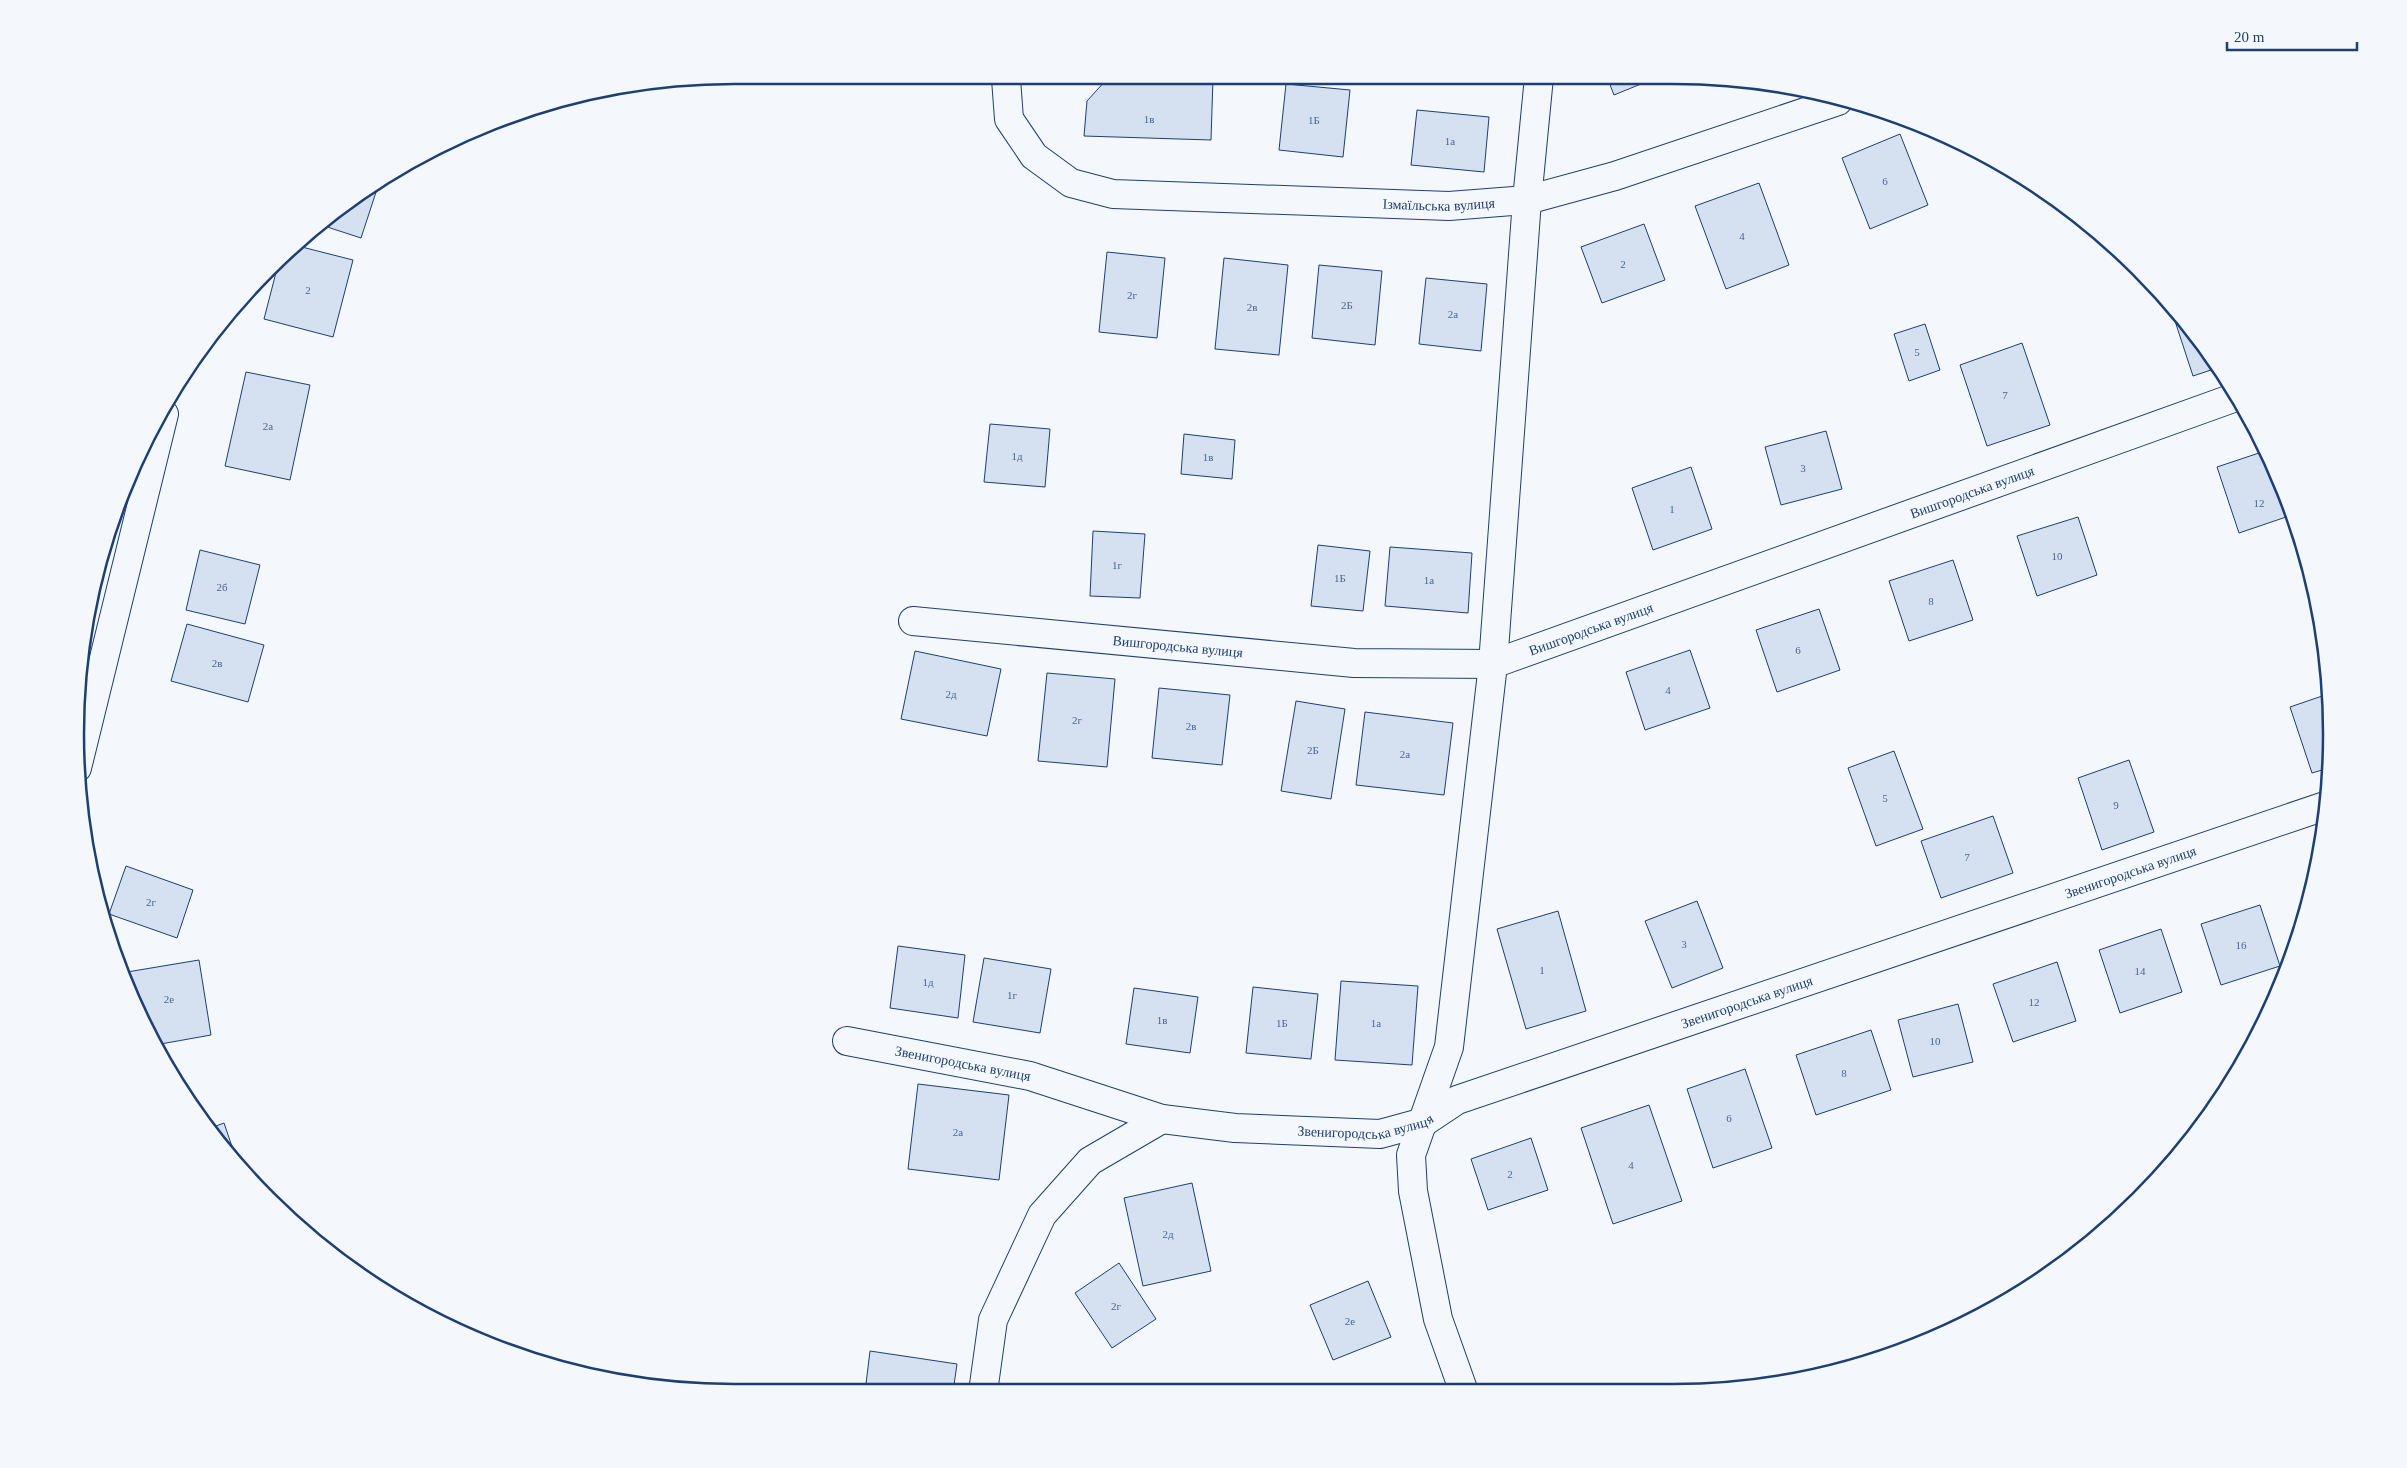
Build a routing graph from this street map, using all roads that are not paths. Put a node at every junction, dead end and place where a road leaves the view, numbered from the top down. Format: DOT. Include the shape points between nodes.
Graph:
graph roads {
  1 [pos="1006,84"];
  2 [pos="1538,84"];
  3 [pos="1831,103"];
  4 [pos="1527,200"];
  5 [pos="2230,399"];
  6 [pos="160,429"];
  7 [pos="913,622"];
  8 [pos="1493,664"];
  9 [pos="84,739"];
  10 [pos="2319,808"];
  11 [pos="847,1041"];
  12 [pos="1162,1119"];
  13 [pos="1424,1122"];
  14 [pos="984,1384"];
  15 [pos="1461,1384"];
  1 -- 4 [label="street, Ізмаїльська вулиця" via="1009,119 1034,156 1071,183 1113,194 1449,206"];
  2 -- 4 [label="street"];
  3 -- 4 [label="street, Ізмаїльська вулиця" via="1615,176"];
  4 -- 8 [label="street"];
  5 -- 8 [label="street, Вишгородська вулиця"];
  6 -- 9 [label="street"];
  7 -- 8 [label="street, Вишгородська вулиця" via="1354,663"];
  8 -- 13 [label="street" via="1449,1047"];
  10 -- 13 [label="street, Звенигородська вулиця" via="1457,1100"];
  11 -- 12 [label="street, Звенигородська вулиця" via="1030,1076"];
  12 -- 13 [label="street, Звенигородська вулиця" via="1235,1128 1380,1134"];
  12 -- 14 [label="street" via="1090,1161 1042,1215 993,1320"];
  13 -- 15 [label="street" via="1411,1155 1413,1191 1438,1319"];
}
